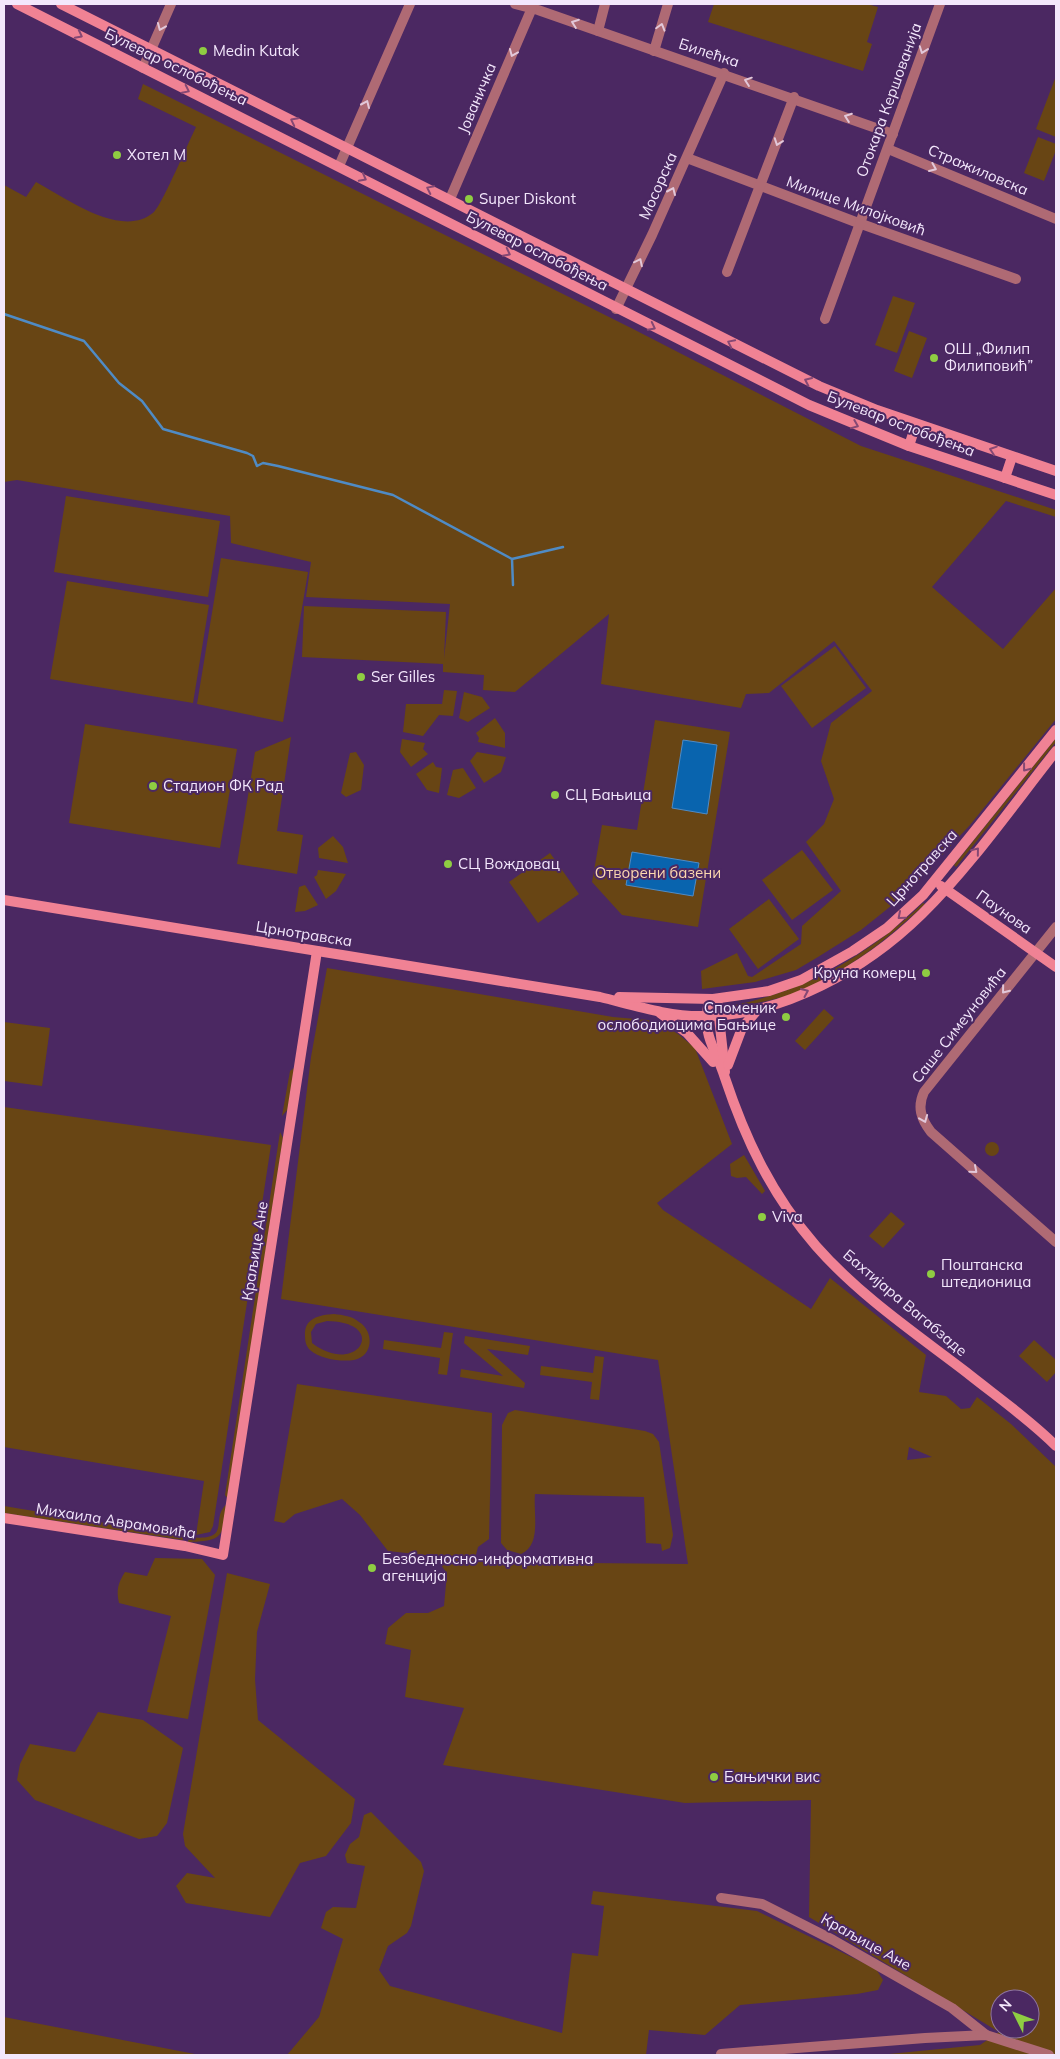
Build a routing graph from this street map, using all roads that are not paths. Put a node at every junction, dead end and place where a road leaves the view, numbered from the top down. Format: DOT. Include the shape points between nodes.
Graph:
graph roads {
  1 [pos="17,4"];
  2 [pos="61,4"];
  3 [pos="170,4"];
  4 [pos="410,4"];
  5 [pos="514,4"];
  6 [pos="605,4"];
  7 [pos="668,4"];
  8 [pos="940,4"];
  9 [pos="532,8"];
  10 [pos="598,31"];
  11 [pos="151,50"];
  12 [pos="654,50"];
  13 [pos="142,68"];
  14 [pos="724,74"];
  15 [pos="794,97"];
  16 [pos="893,134"];
  17 [pos="347,149"];
  18 [pos="888,149"];
  19 [pos="687,158"];
  20 [pos="339,166"];
  21 [pos="761,187"];
  22 [pos="450,199"];
  23 [pos="1056,219"];
  24 [pos="861,224"];
  25 [pos="727,272"];
  26 [pos="1016,279"];
  27 [pos="626,289"];
  28 [pos="616,309"];
  29 [pos="825,319"];
  30 [pos="916,424"];
  31 [pos="909,446"];
  32 [pos="1012,457"];
  33 [pos="1056,471"];
  34 [pos="1005,478"];
  35 [pos="1056,495"];
  36 [pos="1056,730"];
  37 [pos="1056,751"];
  38 [pos="935,881"];
  39 [pos="945,889"];
  40 [pos="4,900"];
  41 [pos="1056,927"];
  42 [pos="317,951"];
  43 [pos="1036,952"];
  44 [pos="1056,967"];
  45 [pos="600,997"];
  46 [pos="713,999"];
  47 [pos="759,1008"];
  48 [pos="652,1009"];
  49 [pos="718,1015"];
  50 [pos="706,1016"];
  51 [pos="725,1076"];
  52 [pos="1056,1242"];
  53 [pos="1056,1446"];
  54 [pos="4,1518"];
  55 [pos="223,1555"];
  56 [pos="721,1898"];
  57 [pos="986,2035"];
  58 [pos="722,2054"];
  59 [pos="1049,2055"];
  1 -- 13 [label="main road, Булевар ослобођења, one-way"];
  2 -- 11 [label="main road, Булевар ослобођења"];
  3 -- 11 [label="street, one-way"];
  17 -- 4 [label="street, one-way"];
  5 -- 9 [label="street, Билећка"];
  6 -- 10 [label="street"];
  12 -- 7 [label="street, one-way"];
  8 -- 16 [label="street, Отокара Кершованија, one-way"];
  10 -- 9 [label="street, Билећка, one-way"];
  9 -- 22 [label="street, Јованичка, one-way"];
  10 -- 12 [label="street, Билећка"];
  11 -- 13 [label="street"];
  17 -- 11 [label="main road, Булевар ослобођења, one-way"];
  12 -- 14 [label="street, Билећка"];
  13 -- 20 [label="main road, Булевар ослобођења, one-way"];
  15 -- 14 [label="street, Билећка, one-way"];
  14 -- 19 [label="street, Мосорска"];
  16 -- 15 [label="street, Билећка, one-way"];
  15 -- 21 [label="street, one-way"];
  16 -- 18 [label="street, Отокара Кершованија"];
  17 -- 20 [label="street"];
  22 -- 17 [label="main road, Булевар ослобођења, one-way"];
  18 -- 23 [label="street, Стражиловска, one-way"];
  18 -- 24 [label="street, Отокара Кершованија"];
  19 -- 21 [label="street, Милице Милојковић"];
  27 -- 19 [label="street, Мосорска, one-way"];
  20 -- 28 [label="main road, Булевар ослобођења, one-way"];
  21 -- 24 [label="street, Милице Милојковић"];
  21 -- 25 [label="street"];
  22 -- 27 [label="main road, Булевар ослобођења"];
  24 -- 26 [label="street, Милице Милојковић"];
  24 -- 29 [label="street, Отокара Кершованија"];
  27 -- 28 [label="street, Мосорска"];
  30 -- 27 [label="main road, Булевар ослобођења, one-way" via="819,386"];
  28 -- 31 [label="main road, Булевар ослобођења, one-way" via="809,405"];
  30 -- 31 [label="main road"];
  32 -- 30 [label="main road, Булевар ослобођења, one-way"];
  31 -- 34 [label="main road, Булевар ослобођења"];
  32 -- 33 [label="main road, Булевар ослобођења"];
  32 -- 34 [label="main road"];
  34 -- 35 [label="main road, Булевар ослобођења"];
  36 -- 38 [label="main road, Црнотравска, one-way"];
  39 -- 37 [label="main road, Црнотравска, one-way"];
  38 -- 39 [label="main road, Паунова"];
  38 -- 46 [label="main road, Црнотравска, one-way" via="887,928 825,968 770,991"];
  39 -- 43 [label="main road, Паунова"];
  47 -- 39 [label="main road, Црнотравска, one-way" via="802,994 863,960 909,926"];
  40 -- 42 [label="main road, Црнотравска"];
  41 -- 43 [label="street, Саше Симеуновића"];
  42 -- 45 [label="main road, Црнотравска"];
  42 -- 55 [label="main road, Краљице Ане"];
  43 -- 44 [label="main road, Паунова"];
  43 -- 52 [label="street, Саше Симеуновића, one-way" via="924,1092 920,1108 931,1132"];
  45 -- 46 [label="main road, Црнотравска"];
  45 -- 48 [label="main road, Црнотравска"];
  46 -- 49 [label="main road, Бахтијара Вагабзаде"];
  46 -- 50 [label="main road, Бахтијара Вагабзаде"];
  47 -- 49 [label="main road, Црнотравска"];
  47 -- 51 [label="main road" via="742,1028 731,1051"];
  48 -- 50 [label="main road, Црнотравска"];
  48 -- 51 [label="main road" via="687,1033"];
  49 -- 50 [label="main road, Црнотравска"];
  49 -- 51 [label="main road, Бахтијара Вагабзаде"];
  50 -- 51 [label="main road, Бахтијара Вагабзаде" via="708,1038"];
  51 -- 53 [label="main road, Бахтијара Вагабзаде" via="743,1129 762,1167 816,1246 849,1279"];
  54 -- 55 [label="main road, Михаила Аврамовића" via="185,1546"];
  56 -- 57 [label="street, Краљице Ане" via="762,1904 826,1936 952,2008"];
  57 -- 58 [label="street"];
  57 -- 59 [label="street"];
}
